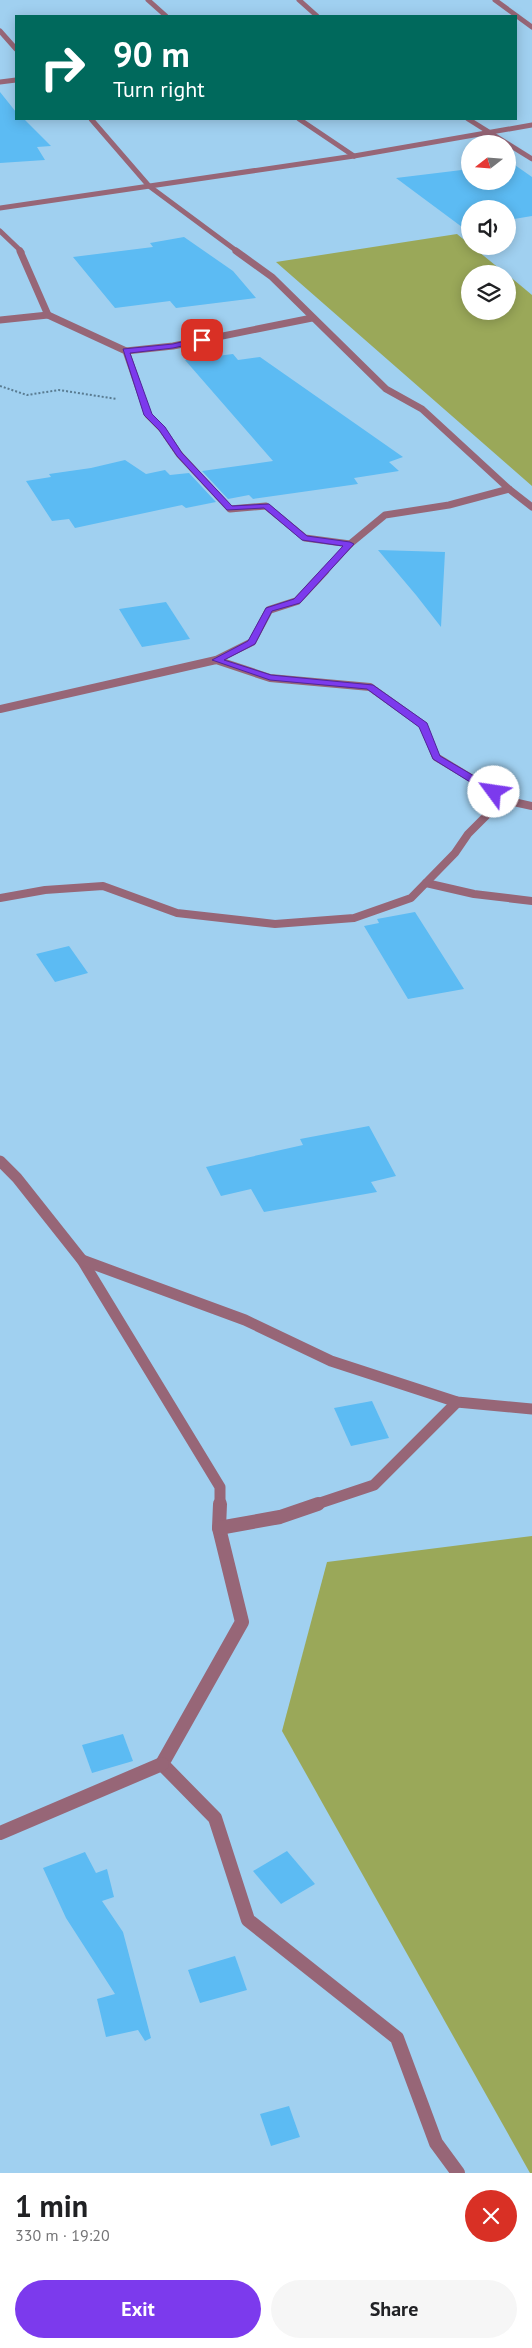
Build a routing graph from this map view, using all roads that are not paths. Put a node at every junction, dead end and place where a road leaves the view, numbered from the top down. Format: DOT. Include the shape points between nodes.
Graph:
graph roads {
  1 [pos="148,0"];
  2 [pos="299,0"];
  3 [pos="494,0"];
  4 [pos="165,15"];
  5 [pos="316,15"];
  6 [pos="515,15"];
  7 [pos="517,16"];
  8 [pos="532,27"];
  9 [pos="0,31"];
  10 [pos="15,48"];
  11 [pos="15,80"];
  12 [pos="0,82"];
  13 [pos="91,120"];
  14 [pos="300,120"];
  15 [pos="470,120"];
  16 [pos="532,125"];
  17 [pos="492,133"];
  18 [pos="354,156"];
  19 [pos="532,159"];
  20 [pos="149,186"];
  21 [pos="0,208"];
  22 [pos="0,231"];
  23 [pos="48,315"];
  24 [pos="312,318"];
  25 [pos="0,320"];
  26 [pos="126,351"];
  27 [pos="508,489"];
  28 [pos="532,507"];
  29 [pos="350,544"];
  30 [pos="216,660"];
  31 [pos="0,709"];
  32 [pos="509,801"];
  33 [pos="532,806"];
  34 [pos="426,883"];
  35 [pos="0,898"];
  36 [pos="532,901"];
  37 [pos="0,1161"];
  38 [pos="82,1260"];
  39 [pos="457,1402"];
  40 [pos="532,1409"];
  41 [pos="219,1528"];
  42 [pos="162,1764"];
  43 [pos="0,1834"];
  44 [pos="458,2173"];
  1 -- 4 [label="street"];
  2 -- 5 [label="street"];
  3 -- 6 [label="street"];
  7 -- 8 [label="street"];
  9 -- 10 [label="street"];
  11 -- 12 [label="street"];
  13 -- 20 [label="street"];
  14 -- 18 [label="street"];
  15 -- 17 [label="street"];
  16 -- 17 [label="street"];
  17 -- 18 [label="street"];
  17 -- 19 [label="street"];
  18 -- 20 [label="street"];
  20 -- 21 [label="street"];
  20 -- 24 [label="street" via="272,277"];
  22 -- 23 [label="street" via="22,252"];
  23 -- 25 [label="street"];
  23 -- 26 [label="street"];
  24 -- 26 [label="street" via="173,346"];
  24 -- 27 [label="street" via="386,389 422,409"];
  26 -- 29 [label="street" via="148,415 230,509 266,506 305,538"];
  27 -- 28 [label="street"];
  27 -- 29 [label="street" via="449,505 386,516"];
  29 -- 30 [label="street" via="297,601 269,610 252,642"];
  30 -- 31 [label="street"];
  30 -- 32 [label="street" via="270,678 370,687 423,725 436,757"];
  32 -- 33 [label="street"];
  32 -- 34 [label="street" via="488,814"];
  34 -- 35 [label="street" via="411,898 354,918 275,924 178,913 103,886 44,890"];
  34 -- 36 [label="street" via="474,894"];
  37 -- 38 [label="street"];
  38 -- 39 [label="street" via="245,1320 331,1361"];
  38 -- 41 [label="street" via="220,1487"];
  39 -- 40 [label="street"];
  39 -- 41 [label="street" via="374,1486 280,1517"];
  41 -- 42 [label="street" via="242,1622"];
  42 -- 43 [label="street"];
  42 -- 44 [label="street" via="215,1818 248,1920 397,2038 436,2143"];
}
